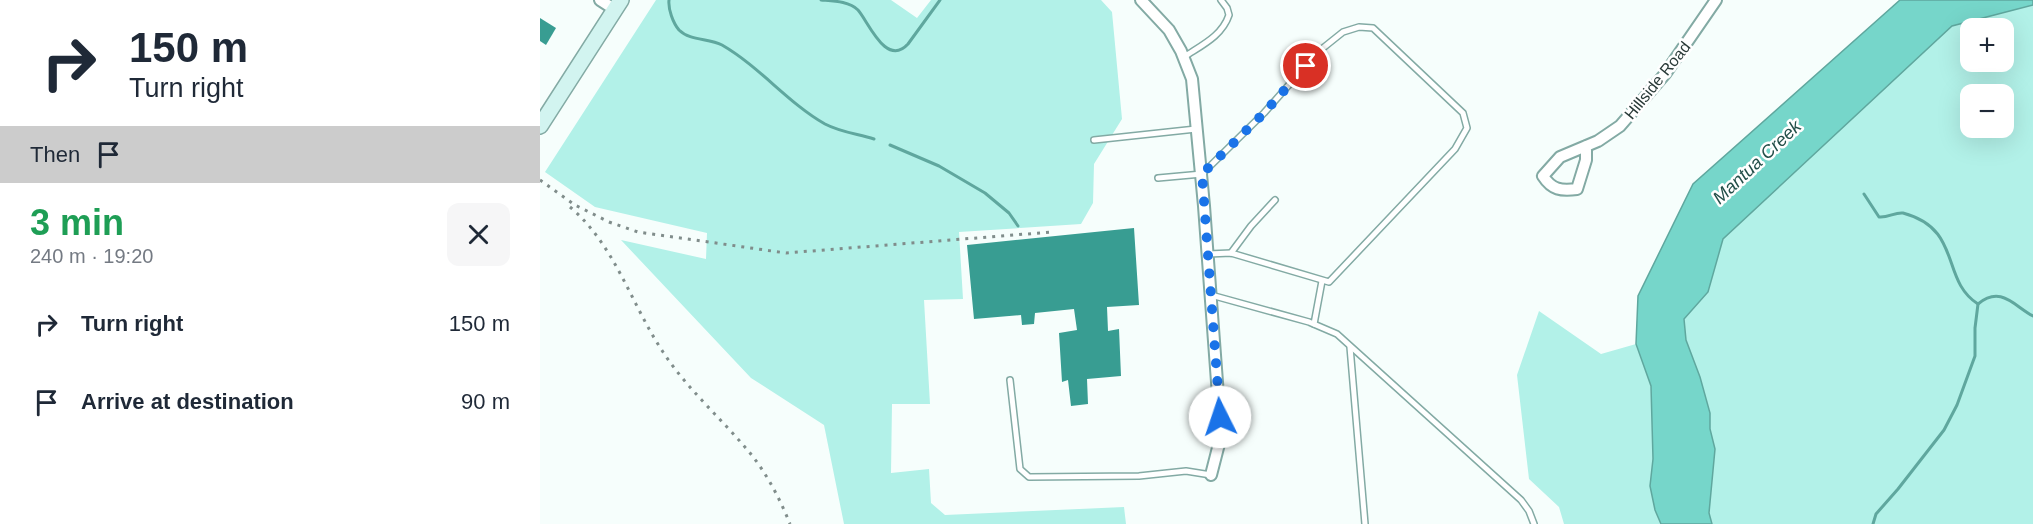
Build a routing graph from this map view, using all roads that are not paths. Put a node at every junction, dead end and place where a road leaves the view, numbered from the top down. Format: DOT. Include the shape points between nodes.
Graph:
graph roads {
  1 [pos="600,0"];
  2 [pos="1141,0"];
  3 [pos="1221,0"];
  4 [pos="1716,0"];
  5 [pos="617,5"];
  6 [pos="1184,57"];
  7 [pos="540,126"];
  8 [pos="1198,128"];
  9 [pos="1094,140"];
  10 [pos="1586,146"];
  11 [pos="1202,174"];
  12 [pos="1158,178"];
  13 [pos="1275,200"];
  14 [pos="1232,253"];
  15 [pos="1208,254"];
  16 [pos="1322,281"];
  17 [pos="1211,295"];
  18 [pos="1314,324"];
  19 [pos="1350,347"];
  20 [pos="1010,380"];
  21 [pos="1211,476"];
  22 [pos="1365,524"];
  23 [pos="1534,524"];
  1 -- 5 [label="street"];
  2 -- 6 [label="street" via="1168,30"];
  3 -- 6 [label="lane" via="1229,15 1222,29"];
  4 -- 10 [label="street, Hillside Road" via="1665,74 1620,126"];
  5 -- 7 [label="main road"];
  6 -- 8 [label="street" via="1192,79"];
  8 -- 9 [label="lane"];
  8 -- 11 [label="street"];
  10 -- 10 [label="street, Hillside Road" via="1577,189 1561,191 1549,186 1543,176 1551,165 1560,156"];
  11 -- 12 [label="lane"];
  11 -- 15 [label="street"];
  11 -- 16 [label="lane" via="1318,52 1343,32 1373,28 1463,113 1467,128 1455,149 1329,282"];
  13 -- 14 [label="lane"];
  14 -- 15 [label="lane"];
  14 -- 16 [label="lane"];
  15 -- 17 [label="street"];
  16 -- 18 [label="lane"];
  17 -- 18 [label="lane"];
  17 -- 21 [label="street" via="1221,436"];
  18 -- 19 [label="lane" via="1337,334"];
  19 -- 22 [label="lane"];
  19 -- 23 [label="lane" via="1521,500"];
  20 -- 21 [label="lane" via="1020,469 1029,477 1139,476 1186,471"];
}
